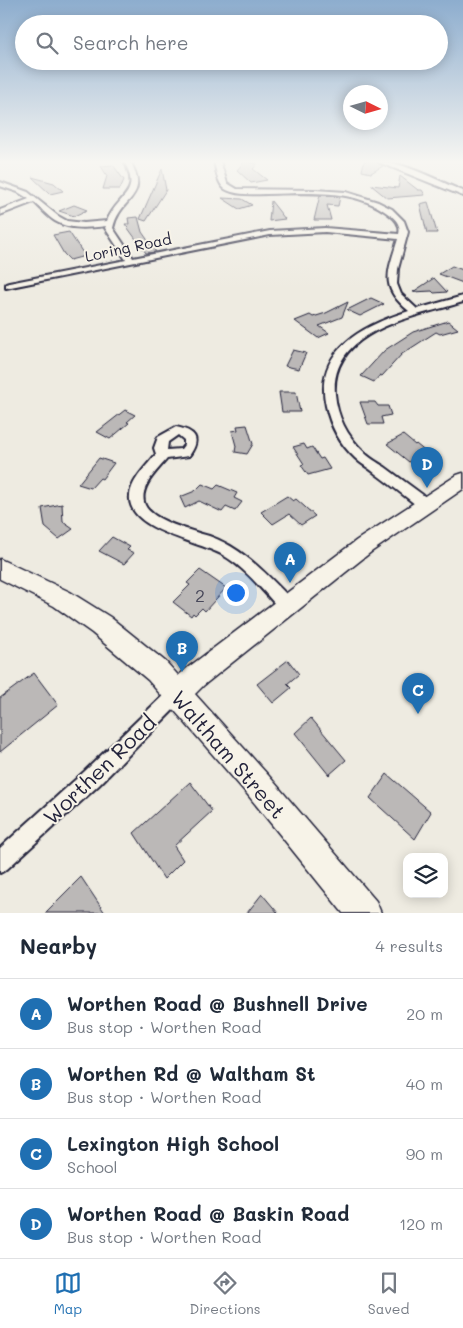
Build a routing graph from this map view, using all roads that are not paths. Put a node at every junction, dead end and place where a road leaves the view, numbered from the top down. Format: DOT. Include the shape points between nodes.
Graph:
graph roads {
  1 [pos="24,204"];
  2 [pos="40,204"];
  3 [pos="123,204"];
  4 [pos="375,204"];
  5 [pos="0,214"];
  6 [pos="109,223"];
  7 [pos="402,237"];
  8 [pos="130,260"];
  9 [pos="9,286"];
  10 [pos="463,298"];
  11 [pos="416,312"];
  12 [pos="162,455"];
  13 [pos="463,480"];
  14 [pos="426,505"];
  15 [pos="0,568"];
  16 [pos="287,606"];
  17 [pos="178,693"];
  18 [pos="0,862"];
  19 [pos="364,913"];
  1 -- 5 [label="street"];
  2 -- 6 [label="street" via="62,222"];
  3 -- 6 [label="street"];
  4 -- 7 [label="street" via="400,220 404,226"];
  6 -- 8 [label="street"];
  7 -- 8 [label="street, Loring Road" via="347,231 270,233"];
  7 -- 11 [label="street" via="390,280 400,300"];
  8 -- 9 [label="street, Loring Road"];
  10 -- 11 [label="street"];
  11 -- 14 [label="street" via="381,324 344,351 334,364 329,397 334,418 346,441 359,456"];
  12 -- 16 [label="street" via="140,483 135,497 139,510 169,530 227,550 250,568"];
  13 -- 14 [label="main road, Worthen Road"];
  14 -- 16 [label="main road, Worthen Road" via="364,546"];
  15 -- 17 [label="main road, Waltham Street" via="62,599 101,625 157,671"];
  16 -- 17 [label="main road, Worthen Road" via="194,677"];
  17 -- 18 [label="street, Worthen Road"];
  17 -- 19 [label="main road, Waltham Street"];
}
